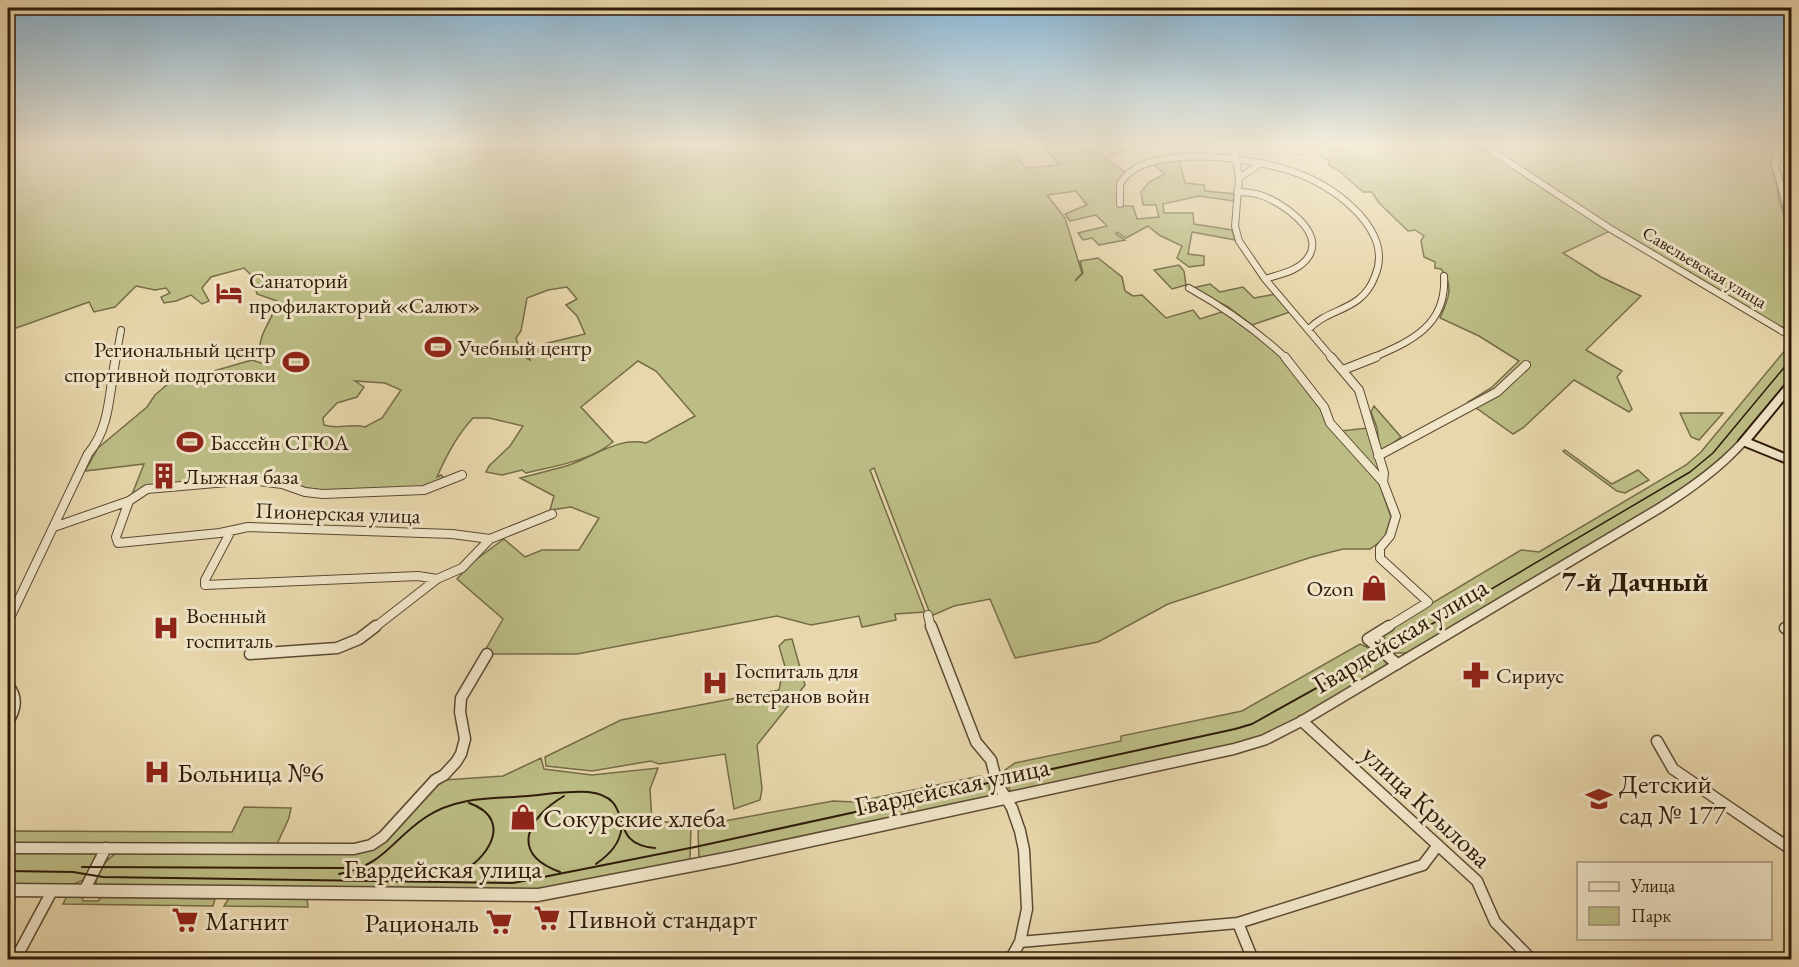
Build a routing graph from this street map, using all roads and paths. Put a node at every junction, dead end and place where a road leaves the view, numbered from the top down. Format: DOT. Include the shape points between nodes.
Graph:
graph roads {
  1 [pos="1119,189"];
  2 [pos="1330,189"];
  3 [pos="1550,189"];
  4 [pos="1780,189"];
  5 [pos="1238,192"];
  6 [pos="1120,204"];
  7 [pos="1791,225"];
  8 [pos="1444,276"];
  9 [pos="1265,279"];
  10 [pos="1189,288"];
  11 [pos="1309,329"];
  12 [pos="121,330"];
  13 [pos="1790,333"];
  14 [pos="1526,365"];
  15 [pos="1343,370"];
  16 [pos="1791,383"];
  17 [pos="1744,441"];
  18 [pos="1378,456"];
  19 [pos="1791,461"];
  20 [pos="462,475"];
  21 [pos="1383,482"];
  22 [pos="129,501"];
  23 [pos="552,514"];
  24 [pos="54,527"];
  25 [pos="231,531"];
  26 [pos="490,539"];
  27 [pos="437,579"];
  28 [pos="928,615"];
  29 [pos="8,622"];
  30 [pos="250,654"];
  31 [pos="487,654"];
  32 [pos="1397,664"];
  33 [pos="8,685"];
  34 [pos="1302,721"];
  35 [pos="8,722"];
  36 [pos="1658,741"];
  37 [pos="1006,800"];
  38 [pos="1438,846"];
  39 [pos="8,848"];
  40 [pos="106,848"];
  41 [pos="1791,850"];
  42 [pos="8,890"];
  43 [pos="52,891"];
  44 [pos="84,891"];
  45 [pos="1238,923"];
  46 [pos="1020,942"];
  47 [pos="15,960"];
  48 [pos="1010,960"];
  49 [pos="1253,960"];
  50 [pos="1532,960"];
  1 -- 6 [label="street"];
  2 -- 11 [label="street" via="1361,214 1379,242 1377,273 1367,290 1349,307 1314,322"];
  3 -- 13 [label="street, Савельевская улица" via="1609,228"];
  4 -- 7 [label="street"];
  5 -- 9 [label="street" via="1235,232 1246,255"];
  5 -- 9 [label="street" via="1262,195 1282,206 1300,220 1312,237 1313,248 1307,259 1288,272"];
  8 -- 15 [label="street" via="1443,302 1438,315 1427,326"];
  9 -- 11 [label="street"];
  10 -- 21 [label="street" via="1253,328 1294,366 1324,407 1330,423"];
  11 -- 15 [label="street"];
  12 -- 24 [label="street" via="110,387 112,398 102,431"];
  14 -- 18 [label="street" via="1497,392"];
  15 -- 18 [label="street" via="1359,390"];
  16 -- 17 [label="main road, Гвардейская улица"];
  17 -- 19 [label="main road"];
  17 -- 32 [label="street, Гвардейская улица" via="1724,464 1682,495"];
  18 -- 21 [label="street"];
  20 -- 22 [label="street" via="424,490 324,494 250,480 147,489"];
  21 -- 32 [label="street" via="1396,516 1390,536 1380,548 1380,558 1428,602 1368,639"];
  22 -- 24 [label="street"];
  22 -- 25 [label="street, Пионерская улица" via="116,537 118,543"];
  23 -- 26 [label="street, Пионерская улица"];
  24 -- 29 [label="street"];
  25 -- 26 [label="street, Пионерская улица" via="248,527 346,529"];
  25 -- 27 [label="street" via="205,585 418,576"];
  26 -- 27 [label="street" via="462,568"];
  27 -- 30 [label="street" via="359,639 338,648"];
  28 -- 37 [label="street" via="976,742 991,760"];
  31 -- 40 [label="street" via="459,704 464,752 371,845 354,849"];
  32 -- 34 [label="street, Гвардейская улица"];
  33 -- 35 [label="street" via="17,703"];
  34 -- 37 [label="street, Гвардейская улица" via="1234,749"];
  34 -- 38 [label="street, улица Крылова"];
  36 -- 41 [label="street" via="1673,769"];
  37 -- 44 [label="street, Гвардейская улица" via="529,896"];
  37 -- 46 [label="street" via="1016,817 1024,850 1027,909"];
  38 -- 45 [label="street" via="1423,865"];
  38 -- 50 [label="street, улица Крылова" via="1477,881 1495,922"];
  39 -- 40 [label="street"];
  40 -- 44 [label="street"];
  42 -- 43 [label="street, Гвардейская улица"];
  43 -- 44 [label="street, Гвардейская улица"];
  43 -- 47 [label="street"];
  45 -- 46 [label="street"];
  45 -- 49 [label="street"];
  46 -- 48 [label="street"];
}
